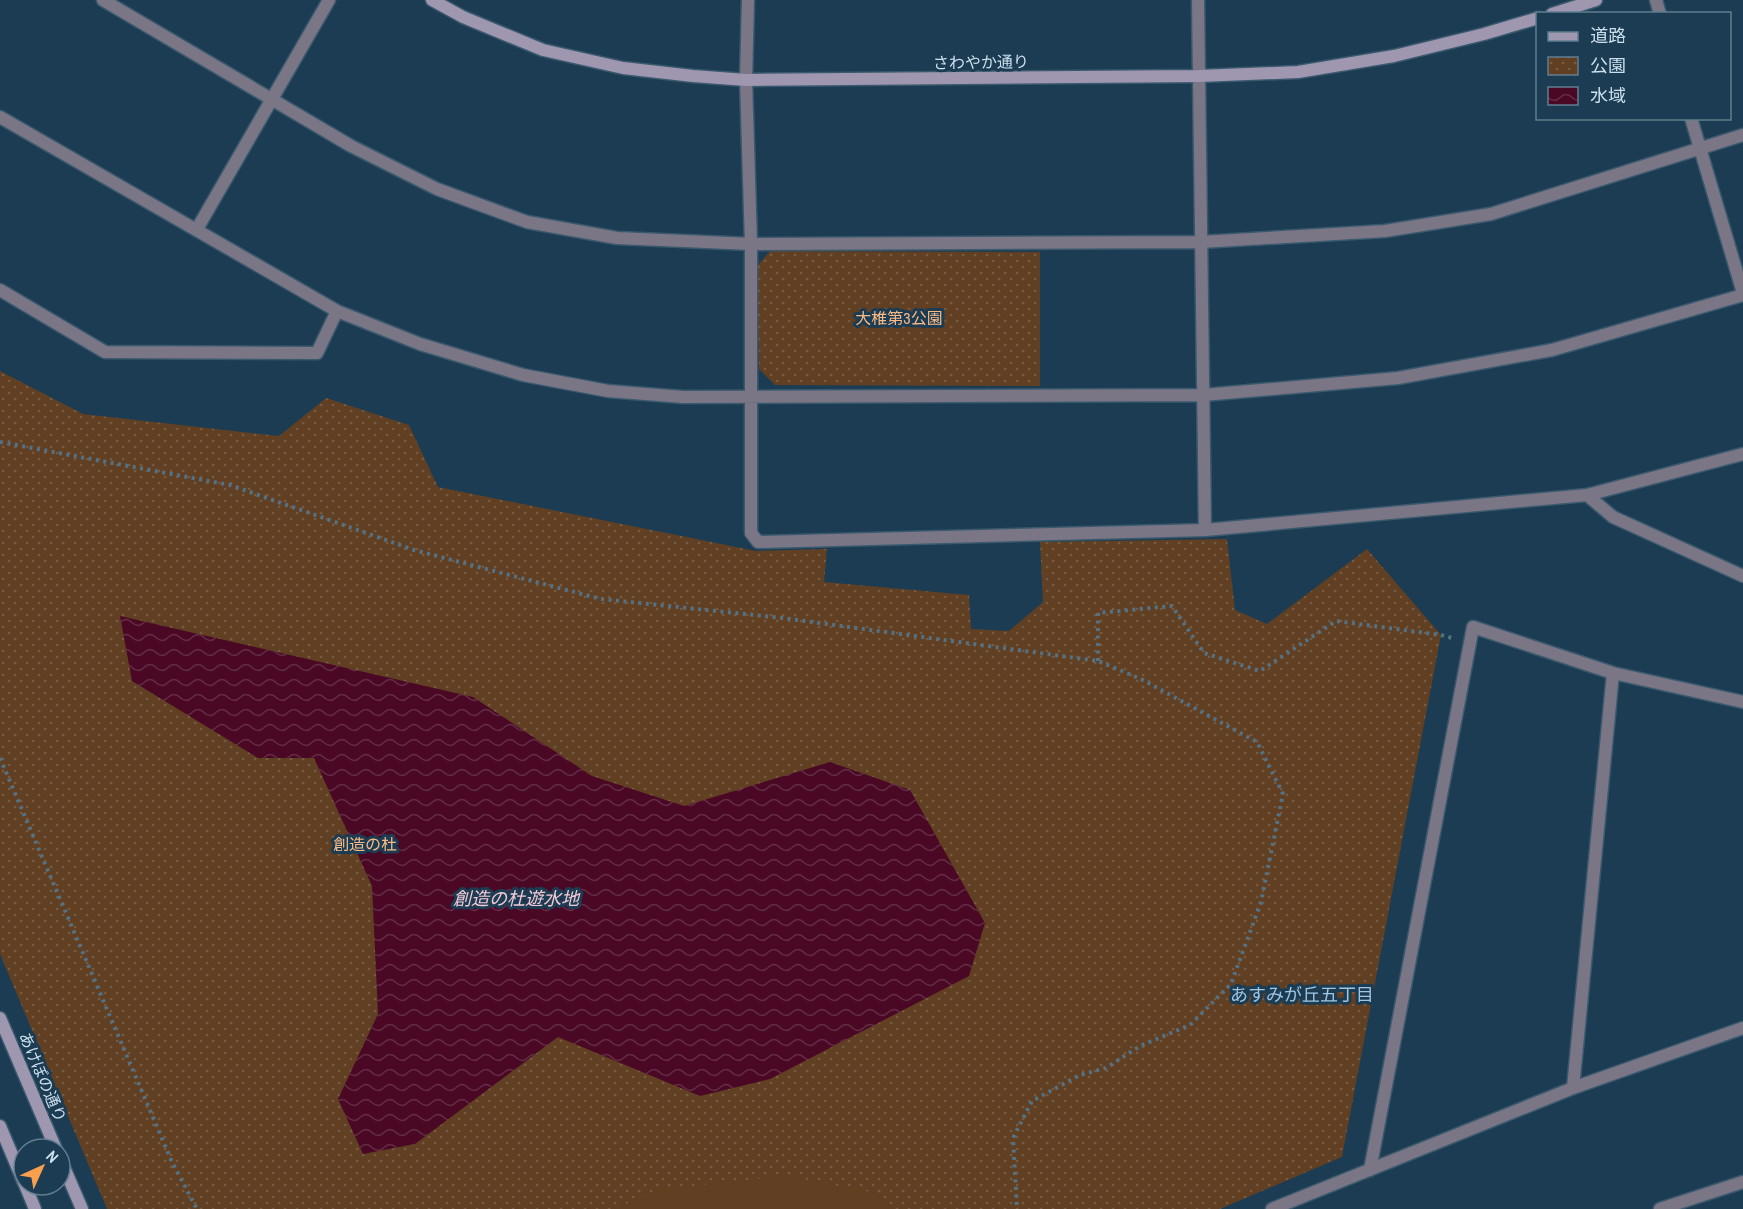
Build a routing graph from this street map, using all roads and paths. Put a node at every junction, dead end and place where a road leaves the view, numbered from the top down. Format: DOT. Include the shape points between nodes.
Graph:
graph roads {
  1 [pos="103,0"];
  2 [pos="329,0"];
  3 [pos="432,0"];
  4 [pos="748,0"];
  5 [pos="1198,0"];
  6 [pos="1596,0"];
  7 [pos="1558,12"];
  8 [pos="1536,19"];
  9 [pos="1199,76"];
  10 [pos="747,80"];
  11 [pos="272,100"];
  12 [pos="0,117"];
  13 [pos="1692,120"];
  14 [pos="1743,135"];
  15 [pos="1700,148"];
  16 [pos="197,229"];
  17 [pos="1201,242"];
  18 [pos="751,244"];
  19 [pos="0,291"];
  20 [pos="1743,294"];
  21 [pos="337,311"];
  22 [pos="752,395"];
  23 [pos="1203,395"];
  24 [pos="0,442"];
  25 [pos="1743,454"];
  26 [pos="1587,495"];
  27 [pos="1205,530"];
  28 [pos="1743,576"];
  29 [pos="1470,644"];
  30 [pos="1098,662"];
  31 [pos="1613,673"];
  32 [pos="1743,702"];
  33 [pos="0,758"];
  34 [pos="0,1018"];
  35 [pos="1743,1028"];
  36 [pos="1573,1088"];
  37 [pos="0,1126"];
  38 [pos="51,1137"];
  39 [pos="12,1155"];
  40 [pos="1370,1170"];
  41 [pos="1743,1182"];
  42 [pos="72,1186"];
  43 [pos="82,1209"];
  44 [pos="197,1209"];
  45 [pos="1017,1209"];
  46 [pos="1272,1209"];
  47 [pos="1660,1209"];
  1 -- 11 [label="street"];
  2 -- 11 [label="street"];
  3 -- 10 [label="street, さわやか通り" via="543,50 623,68"];
  4 -- 10 [label="street"];
  5 -- 9 [label="street"];
  6 -- 7 [label="street"];
  8 -- 9 [label="street, さわやか通り" via="1394,56 1299,72"];
  9 -- 10 [label="street, さわやか通り"];
  9 -- 17 [label="street"];
  10 -- 18 [label="street"];
  11 -- 16 [label="street"];
  11 -- 18 [label="street" via="437,189 527,222 617,238"];
  12 -- 16 [label="street"];
  13 -- 15 [label="street"];
  14 -- 15 [label="street"];
  15 -- 17 [label="street" via="1491,214 1385,231"];
  15 -- 20 [label="street"];
  16 -- 21 [label="street"];
  17 -- 18 [label="street"];
  17 -- 23 [label="street"];
  18 -- 22 [label="street"];
  19 -- 21 [label="street" via="105,352 317,353"];
  20 -- 23 [label="street" via="1552,350 1398,378"];
  21 -- 22 [label="street" via="420,344 524,375 608,391 683,397"];
  22 -- 23 [label="street"];
  22 -- 27 [label="street" via="751,533 758,542"];
  23 -- 27 [label="street"];
  24 -- 30 [label="path" via="230,485 414,550 601,599 783,618"];
  25 -- 26 [label="street"];
  26 -- 27 [label="street"];
  26 -- 28 [label="street" via="1613,517"];
  29 -- 30 [label="path" via="1441,635 1336,621 1260,671 1204,653 1172,606 1098,613"];
  29 -- 31 [label="street" via="1473,627"];
  29 -- 40 [label="street"];
  30 -- 45 [label="path" via="1141,678 1257,742 1283,794 1261,902 1231,984 1190,1025 1032,1101 1013,1138"];
  31 -- 32 [label="street"];
  31 -- 36 [label="street"];
  33 -- 44 [label="path" via="172,1162"];
  34 -- 38 [label="street, あけぼの通り"];
  35 -- 36 [label="street"];
  36 -- 40 [label="street"];
  37 -- 39 [label="street"];
  40 -- 46 [label="street"];
  41 -- 47 [label="street"];
  42 -- 43 [label="street"];
}
